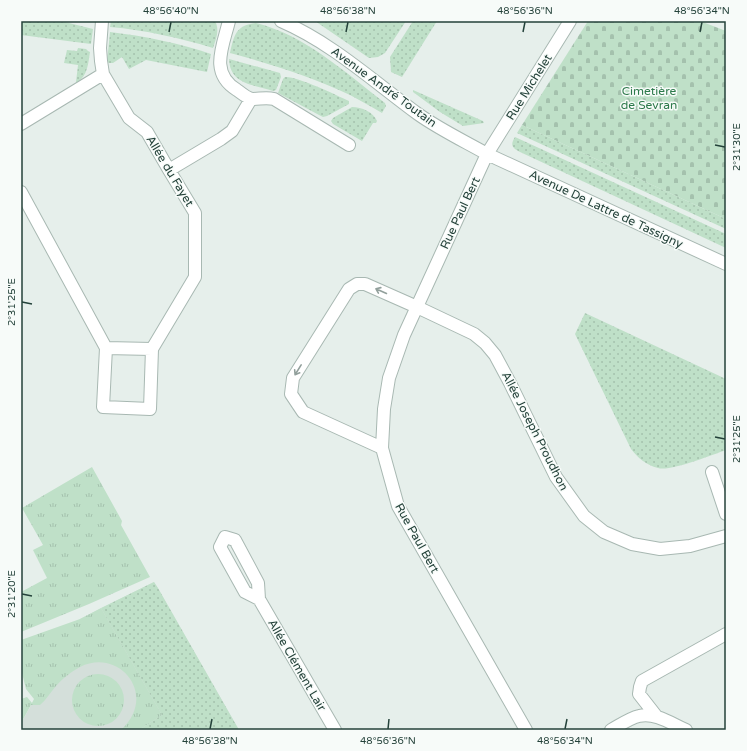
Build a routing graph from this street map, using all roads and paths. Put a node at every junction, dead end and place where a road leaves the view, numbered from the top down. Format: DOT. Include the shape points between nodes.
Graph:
graph roads {
  1 [pos="102,21"];
  2 [pos="230,21"];
  3 [pos="280,21"];
  4 [pos="570,21"];
  5 [pos="103,74"];
  6 [pos="251,99"];
  7 [pos="21,124"];
  8 [pos="349,145"];
  9 [pos="487,154"];
  10 [pos="169,170"];
  11 [pos="21,192"];
  12 [pos="726,264"];
  13 [pos="417,307"];
  14 [pos="106,348"];
  15 [pos="152,349"];
  16 [pos="382,448"];
  17 [pos="712,472"];
  18 [pos="726,514"];
  19 [pos="726,536"];
  20 [pos="259,600"];
  21 [pos="726,634"];
  22 [pos="657,717"];
  23 [pos="335,730"];
  24 [pos="526,730"];
  25 [pos="612,730"];
  26 [pos="686,730"];
  1 -- 5 [label="street, Allée du Fayet" via="100,48"];
  2 -- 6 [label="street" via="219,64 221,73 225,81"];
  3 -- 9 [label="street, Avenue André Toutain" via="316,38 419,115"];
  4 -- 9 [label="street, Rue Michelet"];
  5 -- 7 [label="street"];
  5 -- 10 [label="street, Allée du Fayet" via="129,118 148,132"];
  6 -- 8 [label="street" via="274,99"];
  6 -- 10 [label="street" via="232,131"];
  9 -- 12 [label="street, Avenue De Lattre de Tassigny"];
  9 -- 13 [label="street, Rue Paul Bert"];
  10 -- 15 [label="street, Allée du Fayet" via="195,213 195,277"];
  11 -- 14 [label="street"];
  13 -- 16 [label="street, Rue Paul Bert" via="389,378"];
  13 -- 16 [label="street, Allée Joseph Proudhon, one-way" via="365,284 357,284 350,289 293,378 292,394 303,412"];
  13 -- 19 [label="street, Allée Joseph Proudhon" via="474,334 495,356 556,476 584,516 604,532 632,544 660,549 690,546"];
  14 -- 15 [label="street"];
  14 -- 15 [label="street, Allée du Fayet" via="103,407 150,409"];
  16 -- 24 [label="street, Rue Paul Bert" via="398,506"];
  17 -- 18 [label="street"];
  20 -- 20 [label="street, Allée Clément Lair" via="245,592 220,547 225,537 235,540 258,583"];
  20 -- 23 [label="street, Allée Clément Lair"];
  21 -- 22 [label="street" via="642,681 639,694"];
  22 -- 25 [label="street" via="640,716"];
  22 -- 26 [label="street"];
}
